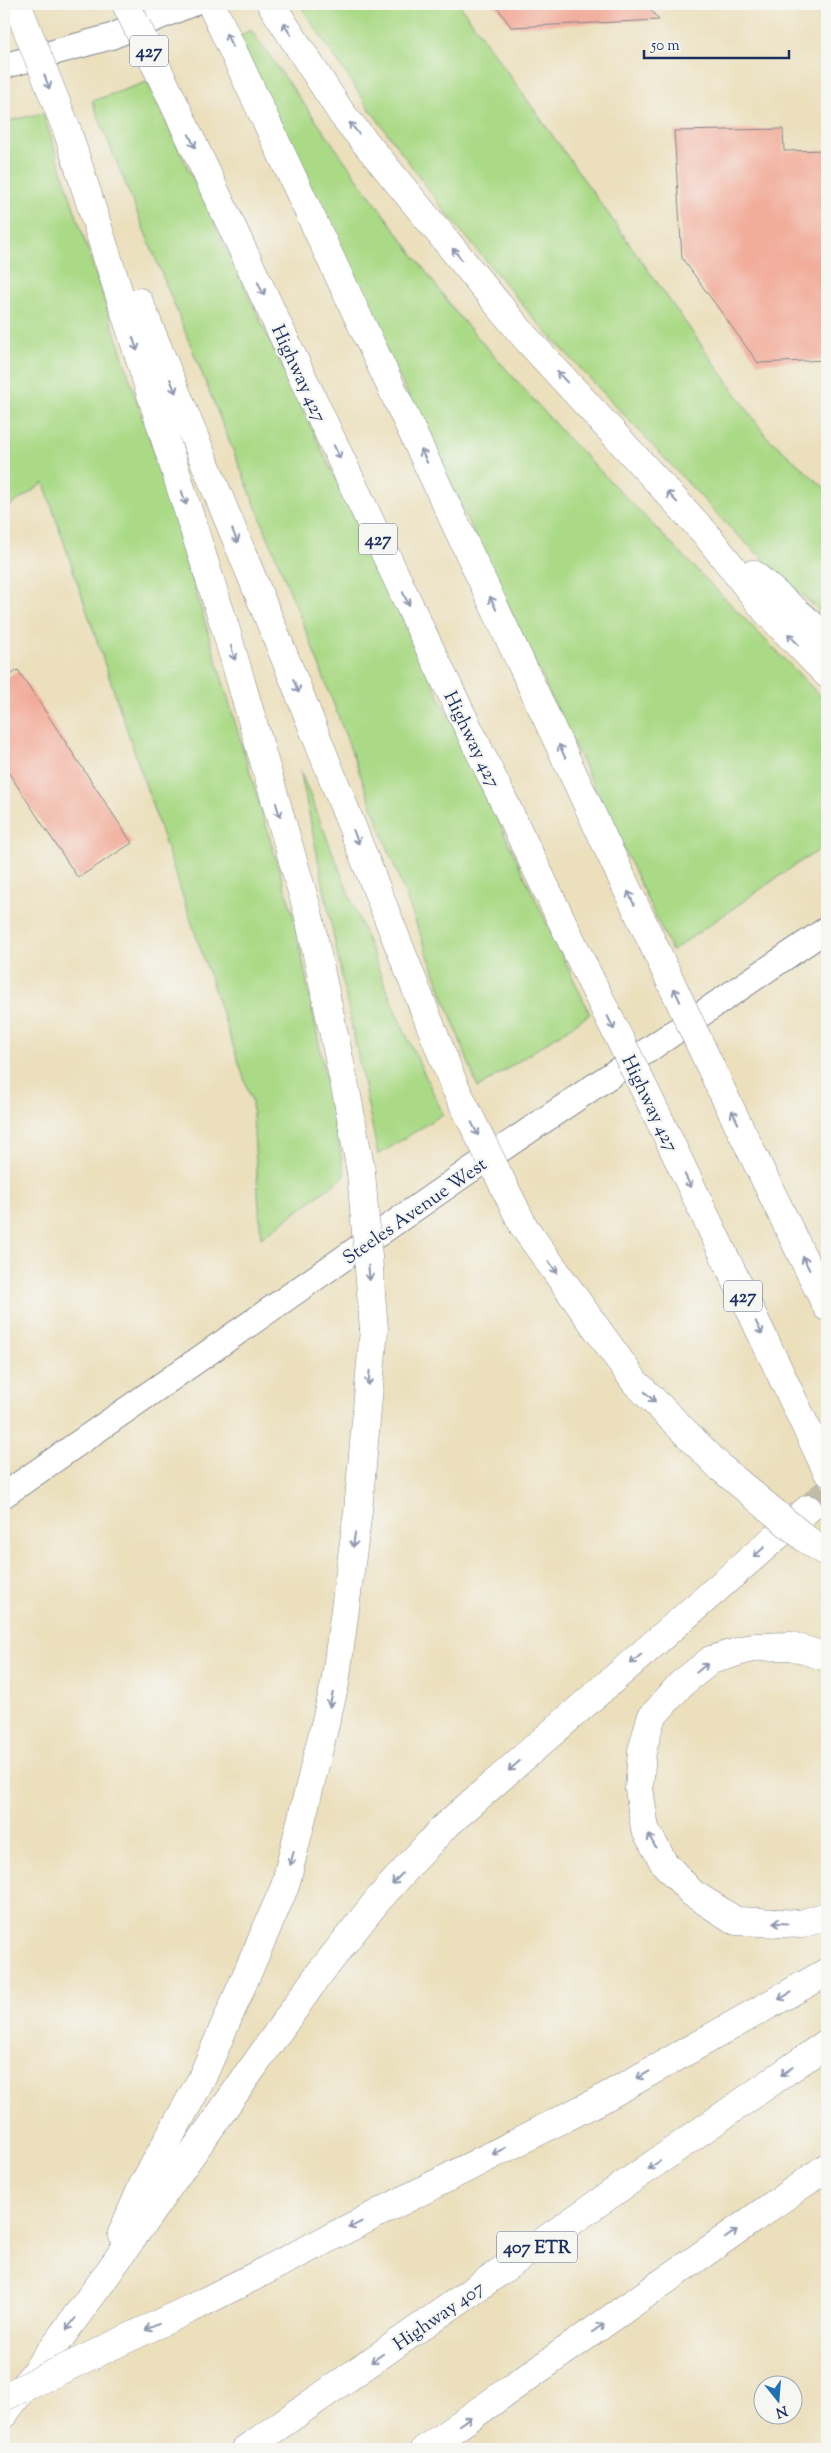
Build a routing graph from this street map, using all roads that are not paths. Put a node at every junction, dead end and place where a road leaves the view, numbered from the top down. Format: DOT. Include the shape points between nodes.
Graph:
graph roads {
  1 [pos="17,4"];
  2 [pos="126,4"];
  3 [pos="191,4"];
  4 [pos="212,4"];
  5 [pos="271,4"];
  6 [pos="4,66"];
  7 [pos="67,130"];
  8 [pos="705,533"];
  9 [pos="827,638"];
  10 [pos="827,674"];
  11 [pos="827,929"];
  12 [pos="827,1307"];
  13 [pos="827,1471"];
  14 [pos="4,1495"];
  15 [pos="808,1508"];
  16 [pos="827,1553"];
  17 [pos="827,1657"];
  18 [pos="827,1916"];
  19 [pos="827,1972"];
  20 [pos="827,2043"];
  21 [pos="827,2167"];
  22 [pos="100,2284"];
  23 [pos="4,2398"];
  24 [pos="4,2414"];
  25 [pos="246,2449"];
  26 [pos="425,2449"];
  1 -- 7 [label="highway, one-way, bridge"];
  2 -- 13 [label="highway, Highway 427 / 427, one-way, bridge" via="429,647"];
  3 -- 6 [label="main road" via="110,37"];
  12 -- 4 [label="highway, one-way, bridge" via="720,1087"];
  8 -- 5 [label="highway, one-way" via="524,336 342,114"];
  7 -- 16 [label="highway, one-way, bridge" via="294,680 454,1085 524,1227 635,1382 721,1468"];
  7 -- 22 [label="highway, one-way, bridge" via="225,627 308,912 361,1172 374,1330 358,1511 335,1684 285,1886 201,2080 143,2185"];
  8 -- 9 [label="highway"];
  10 -- 8 [label="highway, one-way" via="767,612"];
  11 -- 14 [label="main road, Steeles Avenue West" via="455,1181"];
  15 -- 22 [label="highway, one-way" via="443,1828 377,1901 316,1978"];
  18 -- 17 [label="highway, one-way" via="800,1924 736,1921 692,1893 664,1863 645,1829 640,1789 642,1751 651,1718 681,1684 711,1660 754,1647 791,1646"];
  19 -- 23 [label="highway, one-way, bridge" via="602,2099 196,2306"];
  20 -- 25 [label="highway, Highway 407 / 407 ETR, one-way"];
  26 -- 21 [label="highway, one-way"];
  22 -- 24 [label="highway, one-way"];
}
